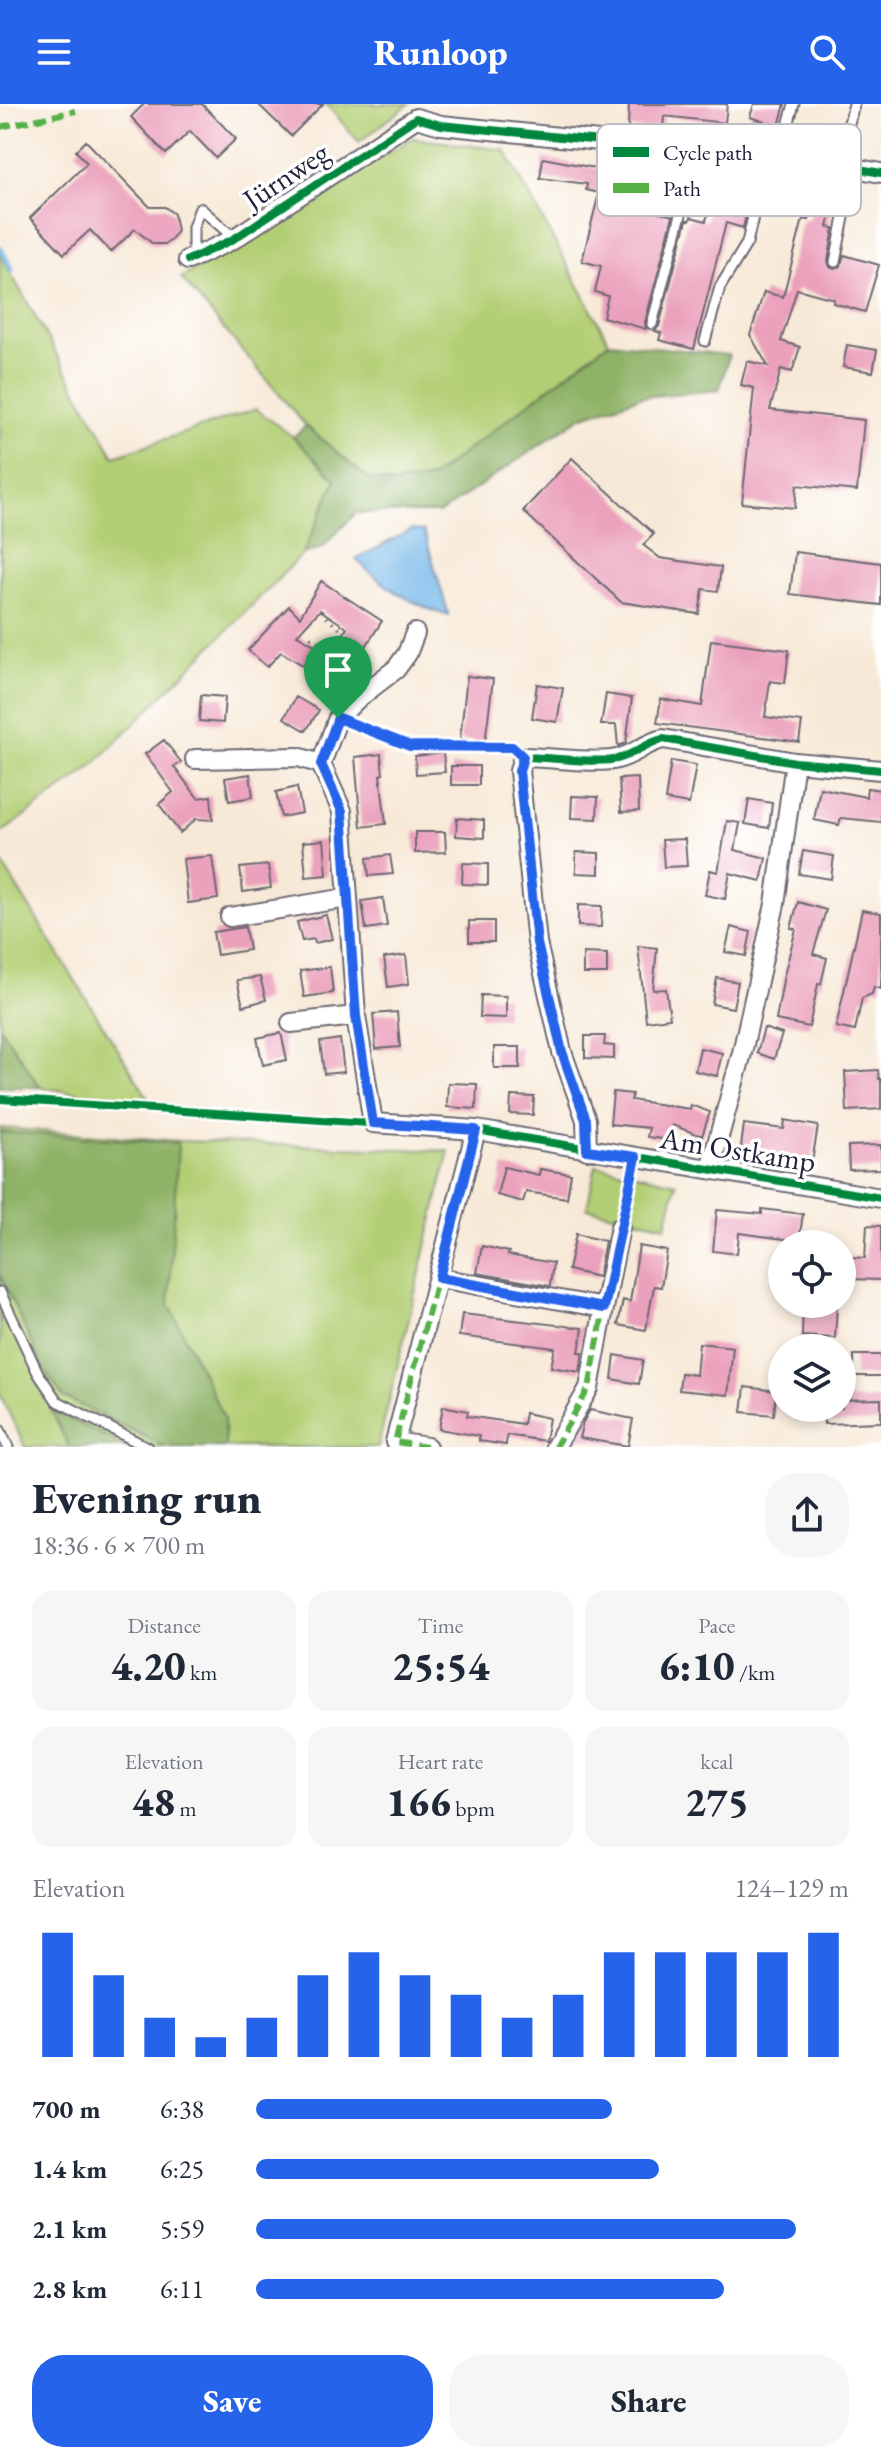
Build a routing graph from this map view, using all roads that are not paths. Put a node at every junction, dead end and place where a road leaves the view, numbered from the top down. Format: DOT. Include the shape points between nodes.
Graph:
graph roads {
  1 [pos="794,104"];
  2 [pos="854,104"];
  3 [pos="420,111"];
  4 [pos="786,124"];
  5 [pos="851,124"];
  6 [pos="597,142"];
  7 [pos="861,169"];
  8 [pos="881,173"];
  9 [pos="681,216"];
  10 [pos="755,216"];
  11 [pos="840,216"];
  12 [pos="232,240"];
  13 [pos="190,259"];
  14 [pos="835,262"];
  15 [pos="652,324"];
  16 [pos="705,341"];
  17 [pos="415,633"];
  18 [pos="195,759"];
  19 [pos="795,762"];
  20 [pos="321,764"];
  21 [pos="881,770"];
  22 [pos="347,898"];
  23 [pos="230,917"];
  24 [pos="356,1016"];
  25 [pos="291,1023"];
  26 [pos="476,1130"];
  27 [pos="587,1150"];
  28 [pos="710,1169"];
  29 [pos="881,1198"];
  30 [pos="620,1227"];
  31 [pos="439,1278"];
  32 [pos="0,1292"];
  33 [pos="604,1308"];
  34 [pos="0,1430"];
  35 [pos="394,1445"];
  36 [pos="8,1447"];
  37 [pos="147,1447"];
  38 [pos="427,1447"];
  39 [pos="555,1447"];
  1 -- 4 [label="lane"];
  2 -- 5 [label="lane"];
  3 -- 6 [label="street, Jürnweg" via="441,125"];
  3 -- 12 [label="street, Jürnweg"];
  7 -- 8 [label="street, Jürnweg"];
  9 -- 15 [label="lane"];
  10 -- 16 [label="lane" via="747,243 720,287"];
  11 -- 14 [label="lane"];
  12 -- 13 [label="street, Jürnweg"];
  12 -- 13 [label="lane" via="200,208"];
  17 -- 20 [label="street" via="396,669 338,718"];
  18 -- 20 [label="street" via="298,757"];
  19 -- 21 [label="street"];
  19 -- 27 [label="street" via="663,739 613,760 523,757 519,771 537,943 562,1052 586,1120"];
  19 -- 28 [label="street, Am Ostkamp" via="775,904"];
  20 -- 22 [label="street" via="342,811"];
  22 -- 23 [label="street"];
  22 -- 24 [label="street"];
  24 -- 25 [label="street"];
  24 -- 26 [label="street, Am Ostkamp" via="373,1123"];
  26 -- 27 [label="street, Am Ostkamp"];
  26 -- 31 [label="street"];
  27 -- 28 [label="street, Am Ostkamp"];
  28 -- 29 [label="street, Am Ostkamp"];
  30 -- 33 [label="street"];
  31 -- 33 [label="street"];
  31 -- 35 [label="street"];
  32 -- 37 [label="lane" via="57,1401"];
  33 -- 39 [label="street" via="589,1388"];
  34 -- 36 [label="lane"];
  35 -- 38 [label="street"];
}
